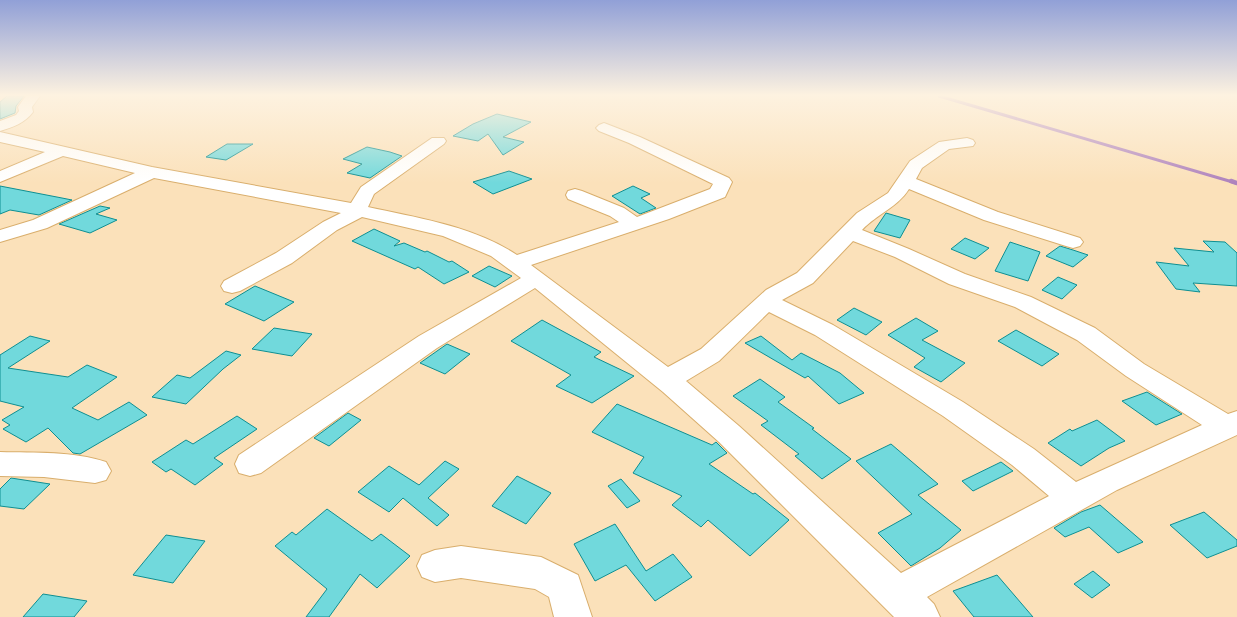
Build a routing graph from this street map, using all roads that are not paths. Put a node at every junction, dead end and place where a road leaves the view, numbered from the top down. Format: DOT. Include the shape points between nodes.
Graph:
graph roads {
  1 [pos="604,128"];
  2 [pos="0,137"];
  3 [pos="438,141"];
  4 [pos="967,143"];
  5 [pos="62,151"];
  6 [pos="152,172"];
  7 [pos="0,177"];
  8 [pos="906,181"];
  9 [pos="575,195"];
  10 [pos="360,211"];
  11 [pos="634,224"];
  12 [pos="849,232"];
  13 [pos="0,236"];
  14 [pos="1073,242"];
  15 [pos="514,263"];
  16 [pos="536,278"];
  17 [pos="232,286"];
  18 [pos="767,302"];
  19 [pos="666,380"];
  20 [pos="1232,424"];
  21 [pos="0,464"];
  22 [pos="250,464"];
  23 [pos="95,471"];
  24 [pos="1074,498"];
  25 [pos="435,566"];
  26 [pos="897,594"];
  27 [pos="573,617"];
  28 [pos="921,617"];
  1 -- 11 [label="street" via="723,182 718,193"];
  2 -- 5 [label="street"];
  3 -- 10 [label="street" via="367,190 359,202"];
  4 -- 8 [label="street" via="945,146 916,164"];
  5 -- 6 [label="street"];
  5 -- 7 [label="street"];
  6 -- 10 [label="street"];
  6 -- 13 [label="street" via="40,224"];
  8 -- 12 [label="street" via="895,198"];
  8 -- 14 [label="street" via="991,216"];
  9 -- 11 [label="street" via="617,212"];
  10 -- 15 [label="street" via="450,232 498,252"];
  10 -- 17 [label="street"];
  11 -- 15 [label="street"];
  12 -- 18 [label="street" via="805,278"];
  12 -- 20 [label="street" via="957,279 1023,302 1086,334 1135,370"];
  15 -- 16 [label="street"];
  16 -- 19 [label="street"];
  16 -- 22 [label="street" via="428,342"];
  18 -- 19 [label="street" via="710,355"];
  18 -- 24 [label="street" via="824,330 953,409 1023,457"];
  19 -- 26 [label="street" via="729,434"];
  20 -- 24 [label="street"];
  21 -- 23 [label="street"];
  24 -- 26 [label="street"];
  25 -- 27 [label="street" via="461,562 541,573 565,588"];
  26 -- 28 [label="street"];
}
